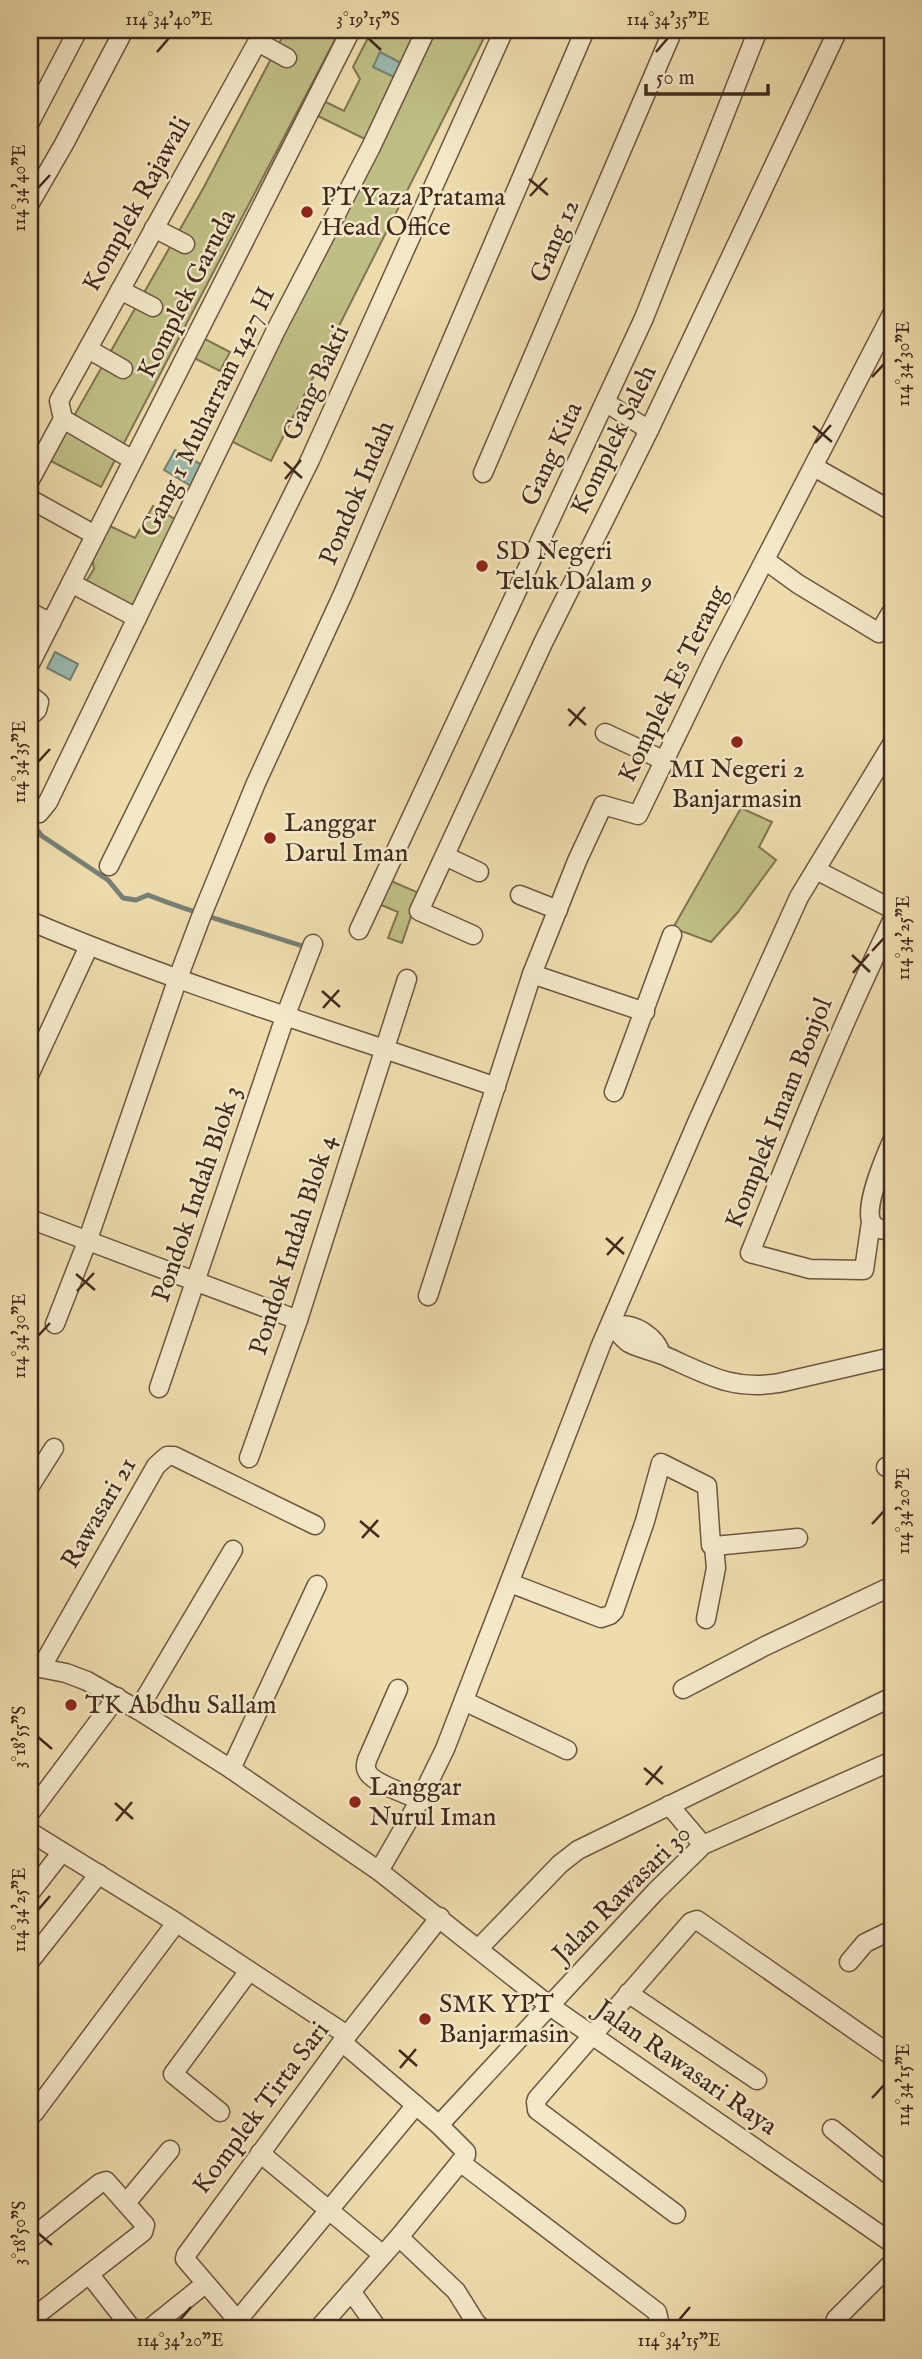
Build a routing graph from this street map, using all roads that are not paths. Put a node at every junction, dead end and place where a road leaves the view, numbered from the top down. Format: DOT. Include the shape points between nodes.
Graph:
graph roads {
  1 [pos="78,30"];
  2 [pos="124,30"];
  3 [pos="351,30"];
  4 [pos="426,30"];
  5 [pos="504,30"];
  6 [pos="585,30"];
  7 [pos="673,30"];
  8 [pos="758,30"];
  9 [pos="838,30"];
  10 [pos="261,36"];
  11 [pos="287,58"];
  12 [pos="30,122"];
  13 [pos="30,203"];
  14 [pos="154,228"];
  15 [pos="185,244"];
  16 [pos="120,290"];
  17 [pos="153,307"];
  18 [pos="892,314"];
  19 [pos="88,349"];
  20 [pos="123,369"];
  21 [pos="605,402"];
  22 [pos="61,412"];
  23 [pos="649,430"];
  24 [pos="133,460"];
  25 [pos="814,467"];
  26 [pos="483,473"];
  27 [pos="30,480"];
  28 [pos="30,499"];
  29 [pos="892,511"];
  30 [pos="95,535"];
  31 [pos="765,561"];
  32 [pos="71,583"];
  33 [pos="892,611"];
  34 [pos="30,612"];
  35 [pos="137,618"];
  36 [pos="51,623"];
  37 [pos="30,664"];
  38 [pos="30,695"];
  39 [pos="30,716"];
  40 [pos="605,733"];
  41 [pos="892,744"];
  42 [pos="665,761"];
  43 [pos="35,812"];
  44 [pos="445,856"];
  45 [pos="109,866"];
  46 [pos="816,870"];
  47 [pos="479,872"];
  48 [pos="520,895"];
  49 [pos="892,909"];
  50 [pos="558,910"];
  51 [pos="30,921"];
  52 [pos="892,921"];
  53 [pos="359,930"];
  54 [pos="473,935"];
  55 [pos="672,935"];
  56 [pos="313,944"];
  57 [pos="89,946"];
  58 [pos="532,974"];
  59 [pos="177,978"];
  60 [pos="407,979"];
  61 [pos="645,1012"];
  62 [pos="285,1017"];
  63 [pos="385,1048"];
  64 [pos="30,1073"];
  65 [pos="496,1087"];
  66 [pos="614,1092"];
  67 [pos="892,1141"];
  68 [pos="886,1169"];
  69 [pos="30,1219"];
  70 [pos="871,1222"];
  71 [pos="892,1231"];
  72 [pos="87,1242"];
  73 [pos="195,1282"];
  74 [pos="428,1296"];
  75 [pos="298,1320"];
  76 [pos="55,1324"];
  77 [pos="612,1326"];
  78 [pos="892,1357"];
  79 [pos="159,1388"];
  80 [pos="54,1448"];
  81 [pos="249,1458"];
  82 [pos="30,1486"];
  83 [pos="315,1525"];
  84 [pos="798,1538"];
  85 [pos="714,1546"];
  86 [pos="233,1550"];
  87 [pos="510,1583"];
  88 [pos="317,1585"];
  89 [pos="892,1586"];
  90 [pos="706,1619"];
  91 [pos="34,1668"];
  92 [pos="398,1689"];
  93 [pos="683,1689"];
  94 [pos="892,1697"];
  95 [pos="117,1698"];
  96 [pos="464,1701"];
  97 [pos="138,1710"];
  98 [pos="566,1749"];
  99 [pos="892,1760"];
  100 [pos="231,1769"];
  101 [pos="419,1800"];
  102 [pos="669,1805"];
  103 [pos="30,1813"];
  104 [pos="30,1832"];
  105 [pos="703,1845"];
  106 [pos="62,1852"];
  107 [pos="379,1871"];
  108 [pos="100,1874"];
  109 [pos="30,1893"];
  110 [pos="440,1917"];
  111 [pos="176,1923"];
  112 [pos="892,1930"];
  113 [pos="479,1948"];
  114 [pos="30,1961"];
  115 [pos="849,1962"];
  116 [pos="249,1971"];
  117 [pos="628,1993"];
  118 [pos="550,2006"];
  119 [pos="593,2034"];
  120 [pos="345,2038"];
  121 [pos="892,2056"];
  122 [pos="757,2080"];
  123 [pos="416,2105"];
  124 [pos="220,2112"];
  125 [pos="34,2113"];
  126 [pos="439,2125"];
  127 [pos="832,2129"];
  128 [pos="170,2150"];
  129 [pos="260,2153"];
  130 [pos="460,2162"];
  131 [pos="892,2177"];
  132 [pos="126,2203"];
  133 [pos="328,2210"];
  134 [pos="676,2214"];
  135 [pos="399,2236"];
  136 [pos="30,2239"];
  137 [pos="892,2243"];
  138 [pos="383,2255"];
  139 [pos="892,2263"];
  140 [pos="90,2275"];
  141 [pos="205,2284"];
  142 [pos="351,2291"];
  143 [pos="30,2315"];
  144 [pos="241,2325"];
  145 [pos="832,2327"];
  146 [pos="132,2329"];
  147 [pos="149,2329"];
  148 [pos="318,2329"];
  149 [pos="378,2329"];
  150 [pos="483,2329"];
  151 [pos="654,2329"];
  1 -- 12 [label="street"];
  2 -- 13 [label="street"];
  3 -- 24 [label="street, Komplek Garuda"];
  4 -- 35 [label="street, Gang 1 Muharram 1427 H"];
  5 -- 45 [label="street, Gang Bakti" via="310,460"];
  6 -- 59 [label="street, Pondok Indah" via="343,594 256,783"];
  7 -- 26 [label="street, Gang 12"];
  8 -- 21 [label="street, Gang Kita"];
  9 -- 23 [label="street, Komplek Saleh"];
  10 -- 11 [label="street"];
  10 -- 14 [label="street, Komplek Rajawali"];
  14 -- 15 [label="street"];
  14 -- 16 [label="street, Komplek Rajawali"];
  16 -- 17 [label="street"];
  16 -- 19 [label="street, Komplek Rajawali"];
  18 -- 25 [label="street, Komplek Es Terang"];
  19 -- 20 [label="street"];
  19 -- 22 [label="street, Komplek Rajawali"];
  21 -- 23 [label="street"];
  21 -- 53 [label="street, Gang Kita"];
  22 -- 24 [label="street"];
  22 -- 27 [label="street, Komplek Rajawali"];
  23 -- 44 [label="street, Komplek Saleh" via="543,643"];
  24 -- 30 [label="street, Komplek Garuda"];
  25 -- 29 [label="street"];
  25 -- 31 [label="street, Komplek Es Terang"];
  28 -- 30 [label="street"];
  30 -- 32 [label="street, Komplek Garuda"];
  31 -- 33 [label="street" via="879,633"];
  31 -- 42 [label="street, Komplek Es Terang"];
  32 -- 35 [label="street"];
  32 -- 36 [label="street, Komplek Garuda"];
  34 -- 36 [label="street"];
  35 -- 43 [label="street, Gang 1 Muharram 1427 H" via="48,802"];
  36 -- 37 [label="street, Komplek Garuda"];
  38 -- 39 [label="street" via="38,702"];
  40 -- 42 [label="street"];
  41 -- 46 [label="street"];
  42 -- 50 [label="street, Komplek Es Terang" via="638,815 603,805"];
  44 -- 47 [label="street"];
  44 -- 54 [label="street, Komplek Saleh" via="419,911"];
  46 -- 49 [label="street"];
  46 -- 77 [label="street" via="791,913"];
  48 -- 50 [label="street"];
  50 -- 58 [label="street, Komplek Es Terang"];
  51 -- 57 [label="street"];
  52 -- 70 [label="street, Komplek Imam Bonjol" via="812,1096 750,1253 810,1269 864,1269"];
  55 -- 61 [label="street"];
  56 -- 62 [label="street, Pondok Indah Blok 3"];
  57 -- 59 [label="street"];
  57 -- 64 [label="street"];
  58 -- 61 [label="street"];
  58 -- 65 [label="street, Komplek Es Terang"];
  59 -- 62 [label="street"];
  59 -- 72 [label="street, Pondok Indah"];
  60 -- 63 [label="street, Pondok Indah Blok 4"];
  61 -- 66 [label="street"];
  62 -- 63 [label="street"];
  62 -- 73 [label="street, Pondok Indah Blok 3"];
  63 -- 65 [label="street"];
  63 -- 75 [label="street, Pondok Indah Blok 4"];
  65 -- 74 [label="street, Komplek Es Terang"];
  67 -- 68 [label="street"];
  68 -- 70 [label="street" via="875,1183"];
  69 -- 72 [label="street"];
  70 -- 71 [label="street"];
  72 -- 73 [label="street"];
  72 -- 76 [label="street, Pondok Indah"];
  73 -- 75 [label="street"];
  73 -- 79 [label="street, Pondok Indah Blok 3"];
  75 -- 81 [label="street, Pondok Indah Blok 4"];
  77 -- 78 [label="street" via="628,1342 649,1352 723,1381 750,1386"];
  77 -- 87 [label="street"];
  80 -- 82 [label="street"];
  83 -- 91 [label="street, Rawasari 21" via="167,1456 156,1465"];
  84 -- 85 [label="street"];
  85 -- 87 [label="street" via="710,1545 707,1486 661,1463 610,1615 601,1618"];
  85 -- 90 [label="street" via="716,1568"];
  86 -- 97 [label="street"];
  87 -- 96 [label="street"];
  88 -- 100 [label="street"];
  89 -- 93 [label="street"];
  91 -- 95 [label="street, Jalan Rawasari Raya" via="87,1681"];
  92 -- 101 [label="street" via="365,1767 373,1778"];
  94 -- 102 [label="street"];
  95 -- 97 [label="street, Jalan Rawasari Raya"];
  95 -- 103 [label="street"];
  96 -- 98 [label="street"];
  96 -- 101 [label="street"];
  97 -- 100 [label="street, Jalan Rawasari Raya"];
  99 -- 105 [label="street, Jalan Rawasari 30"];
  100 -- 107 [label="street, Jalan Rawasari Raya"];
  101 -- 107 [label="street"];
  102 -- 105 [label="street"];
  102 -- 113 [label="street" via="570,1856"];
  104 -- 106 [label="street"];
  105 -- 118 [label="street, Jalan Rawasari 30"];
  106 -- 108 [label="street"];
  106 -- 109 [label="street"];
  107 -- 110 [label="street, Jalan Rawasari Raya"];
  108 -- 111 [label="street"];
  108 -- 114 [label="street"];
  110 -- 113 [label="street, Jalan Rawasari Raya"];
  110 -- 120 [label="street, Komplek Tirta Sari"];
  111 -- 116 [label="street"];
  111 -- 125 [label="street"];
  112 -- 115 [label="street" via="865,1943"];
  113 -- 118 [label="street, Jalan Rawasari Raya"];
  116 -- 120 [label="street"];
  116 -- 124 [label="street" via="174,2072"];
  117 -- 119 [label="street"];
  117 -- 121 [label="street" via="697,1920"];
  117 -- 122 [label="street"];
  118 -- 119 [label="street, Jalan Rawasari Raya"];
  118 -- 126 [label="street, Jalan Rawasari 30"];
  119 -- 134 [label="street" via="537,2099 537,2110"];
  119 -- 137 [label="street, Jalan Rawasari Raya"];
  120 -- 123 [label="street"];
  120 -- 129 [label="street, Komplek Tirta Sari"];
  123 -- 126 [label="street"];
  123 -- 133 [label="street"];
  126 -- 130 [label="street" via="465,2149"];
  127 -- 131 [label="street"];
  128 -- 132 [label="street"];
  129 -- 133 [label="street"];
  129 -- 141 [label="street, Komplek Tirta Sari" via="184,2259"];
  130 -- 135 [label="street"];
  130 -- 151 [label="street" via="657,2312 659,2321"];
  132 -- 136 [label="street" via="102,2182"];
  132 -- 140 [label="street" via="145,2225 144,2230"];
  133 -- 138 [label="street"];
  133 -- 144 [label="street"];
  135 -- 138 [label="street"];
  135 -- 150 [label="street" via="456,2291"];
  138 -- 142 [label="street"];
  139 -- 145 [label="street"];
  140 -- 143 [label="street" via="34,2317"];
  140 -- 146 [label="street"];
  141 -- 144 [label="street, Komplek Tirta Sari"];
  141 -- 147 [label="street"];
  142 -- 148 [label="street"];
  142 -- 149 [label="street"];
}
